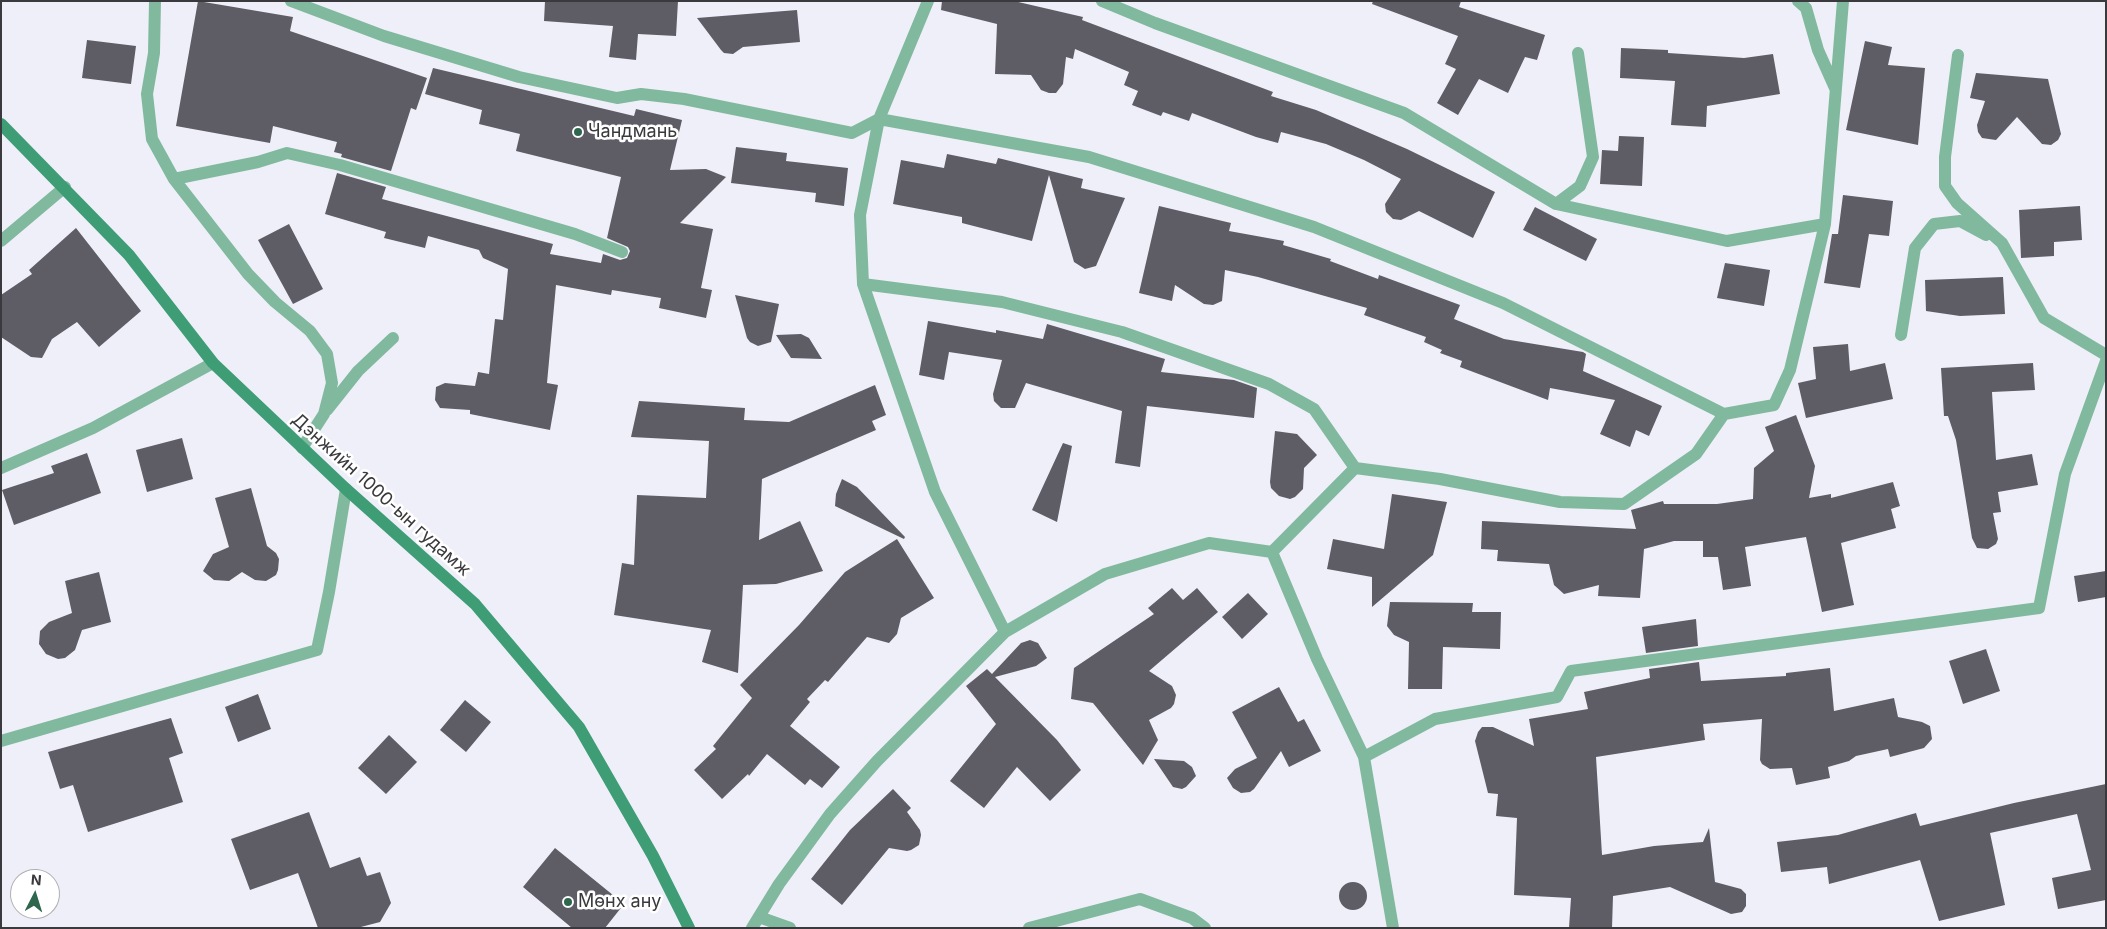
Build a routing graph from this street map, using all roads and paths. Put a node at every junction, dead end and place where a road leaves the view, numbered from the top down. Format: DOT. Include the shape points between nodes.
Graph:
graph roads {
  1 [pos="162,1"];
  2 [pos="291,1"];
  3 [pos="928,1"];
  4 [pos="1102,1"];
  5 [pos="1843,1"];
  6 [pos="1803,4"];
  7 [pos="155,7"];
  8 [pos="1578,53"];
  9 [pos="1958,55"];
  10 [pos="1836,91"];
  11 [pos="879,119"];
  12 [pos="1,124"];
  13 [pos="174,179"];
  14 [pos="64,187"];
  15 [pos="1556,204"];
  16 [pos="1825,224"];
  17 [pos="1,241"];
  18 [pos="2002,243"];
  19 [pos="622,252"];
  20 [pos="864,284"];
  21 [pos="1901,335"];
  22 [pos="393,338"];
  23 [pos="2106,355"];
  24 [pos="2106,361"];
  25 [pos="213,363"];
  26 [pos="324,414"];
  27 [pos="1724,414"];
  28 [pos="302,448"];
  29 [pos="1,468"];
  30 [pos="1354,468"];
  31 [pos="346,489"];
  32 [pos="1272,552"];
  33 [pos="1005,632"];
  34 [pos="1,741"];
  35 [pos="1364,757"];
  36 [pos="755,922"];
  37 [pos="689,928"];
  38 [pos="790,928"];
  39 [pos="1029,928"];
  40 [pos="1205,928"];
  41 [pos="1393,928"];
  1 -- 7 [label="street"];
  2 -- 11 [label="street" via="384,36 518,77 617,98 641,94 684,99 852,133"];
  3 -- 11 [label="street"];
  4 -- 15 [label="street" via="1404,113"];
  5 -- 10 [label="street"];
  6 -- 10 [label="street"];
  7 -- 13 [label="street" via="154,53 147,94 152,139"];
  8 -- 15 [label="street" via="1594,157 1580,186"];
  9 -- 18 [label="street" via="1945,157 1945,186 1956,202"];
  10 -- 16 [label="street"];
  11 -- 20 [label="street" via="860,215"];
  11 -- 27 [label="street" via="1090,157 1314,227 1503,303"];
  12 -- 14 [label="main road, Дэнжийн 1000-ын гудамж"];
  13 -- 19 [label="street" via="287,153 340,165 566,232"];
  13 -- 26 [label="street" via="248,274 275,302 310,330 327,354 332,383"];
  14 -- 17 [label="street"];
  14 -- 25 [label="main road, Дэнжийн 1000-ын гудамж" via="129,255"];
  15 -- 16 [label="street" via="1727,241"];
  16 -- 27 [label="street" via="1790,370 1774,405"];
  18 -- 21 [label="street" via="1960,221 1934,224 1915,248"];
  18 -- 23 [label="street" via="2044,318"];
  20 -- 30 [label="street" via="1002,302 1122,332 1269,384 1314,409"];
  20 -- 33 [label="street" via="935,492"];
  22 -- 26 [label="street" via="358,371"];
  24 -- 35 [label="street" via="2065,474 2039,608 1571,670 1557,697 1435,719"];
  25 -- 28 [label="main road, Дэнжийн 1000-ын гудамж"];
  25 -- 29 [label="street" via="93,428"];
  26 -- 28 [label="street"];
  27 -- 30 [label="street" via="1696,454 1624,504 1560,502 1440,479"];
  28 -- 31 [label="main road, Дэнжийн 1000-ын гудамж"];
  30 -- 32 [label="street"];
  31 -- 34 [label="street" via="317,650"];
  31 -- 37 [label="main road, Дэнжийн 1000-ын гудамж" via="474,604 579,727 653,856"];
  32 -- 33 [label="street" via="1209,542 1105,574"];
  32 -- 35 [label="street" via="1317,659"];
  33 -- 36 [label="street" via="877,761 830,814"];
  35 -- 41 [label="street"];
  36 -- 38 [label="street"];
  39 -- 40 [label="street" via="1140,899 1192,918"];
}
